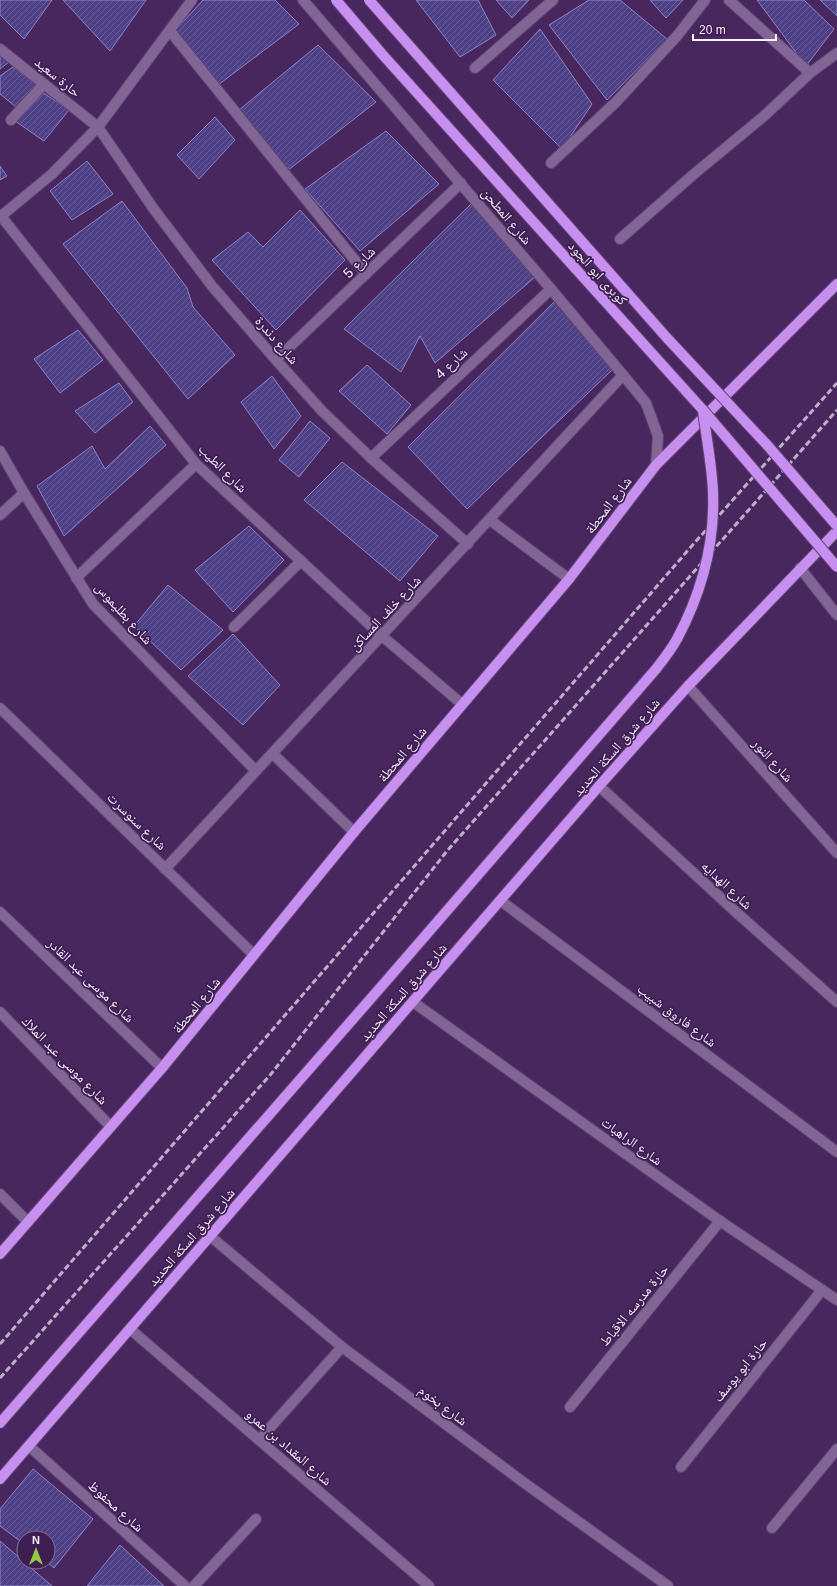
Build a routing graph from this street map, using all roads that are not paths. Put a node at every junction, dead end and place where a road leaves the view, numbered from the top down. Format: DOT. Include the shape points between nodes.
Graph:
graph roads {
  1 [pos="192,0"];
  2 [pos="303,0"];
  3 [pos="336,0"];
  4 [pos="369,0"];
  5 [pos="554,0"];
  6 [pos="705,0"];
  7 [pos="730,0"];
  8 [pos="170,31"];
  9 [pos="0,49"];
  10 [pos="837,52"];
  11 [pos="475,68"];
  12 [pos="810,74"];
  13 [pos="44,84"];
  14 [pos="11,120"];
  15 [pos="98,127"];
  16 [pos="551,163"];
  17 [pos="461,183"];
  18 [pos="0,216"];
  19 [pos="620,239"];
  20 [pos="366,274"];
  21 [pos="837,284"];
  22 [pos="551,289"];
  23 [pos="276,360"];
  24 [pos="624,375"];
  25 [pos="703,410"];
  26 [pos="0,451"];
  27 [pos="371,458"];
  28 [pos="196,464"];
  29 [pos="656,465"];
  30 [pos="24,493"];
  31 [pos="0,515"];
  32 [pos="490,520"];
  33 [pos="837,526"];
  34 [pos="837,531"];
  35 [pos="468,544"];
  36 [pos="301,561"];
  37 [pos="837,567"];
  38 [pos="800,568"];
  39 [pos="76,578"];
  40 [pos="569,580"];
  41 [pos="837,615"];
  42 [pos="234,627"];
  43 [pos="382,636"];
  44 [pos="688,686"];
  45 [pos="462,704"];
  46 [pos="0,708"];
  47 [pos="273,754"];
  48 [pos="256,772"];
  49 [pos="599,786"];
  50 [pos="354,832"];
  51 [pos="837,853"];
  52 [pos="166,869"];
  53 [pos="501,901"];
  54 [pos="0,912"];
  55 [pos="254,955"];
  56 [pos="413,1002"];
  57 [pos="837,1002"];
  58 [pos="0,1012"];
  59 [pos="162,1068"];
  60 [pos="111,1127"];
  61 [pos="837,1152"];
  62 [pos="0,1194"];
  63 [pos="720,1221"];
  64 [pos="28,1222"];
  65 [pos="210,1236"];
  66 [pos="0,1254"];
  67 [pos="822,1290"];
  68 [pos="837,1300"];
  69 [pos="130,1329"];
  70 [pos="342,1348"];
  71 [pos="570,1407"];
  72 [pos="0,1423"];
  73 [pos="259,1440"];
  74 [pos="29,1446"];
  75 [pos="837,1449"];
  76 [pos="681,1467"];
  77 [pos="0,1479"];
  78 [pos="256,1519"];
  79 [pos="772,1528"];
  80 [pos="185,1586"];
  81 [pos="194,1586"];
  82 [pos="429,1586"];
  83 [pos="668,1586"];
  1 -- 8 [label="street"];
  2 -- 17 [label="street, شارع المطحن"];
  3 -- 25 [label="main road, كوبرى ابو الجود, bridge"];
  4 -- 33 [label="main road, كوبرى ابو الجود, bridge" via="667,338 768,446"];
  5 -- 11 [label="street"];
  6 -- 16 [label="street" via="677,36 616,102"];
  7 -- 12 [label="street"];
  8 -- 15 [label="street"];
  8 -- 20 [label="street"];
  9 -- 13 [label="street, حارة سعيد"];
  10 -- 12 [label="street"];
  12 -- 19 [label="street"];
  13 -- 14 [label="street"];
  13 -- 15 [label="street, حارة سعيد"];
  15 -- 18 [label="street" via="52,174"];
  15 -- 23 [label="street, شارع دندرة" via="153,208 207,280"];
  17 -- 20 [label="street, شارع 5"];
  17 -- 22 [label="street, شارع المطحن"];
  18 -- 28 [label="street, شارع الطيب"];
  20 -- 23 [label="street, شارع 5"];
  21 -- 29 [label="main road, شارع المحطة"];
  22 -- 24 [label="street, شارع المطحن"];
  22 -- 27 [label="street, شارع 4"];
  23 -- 27 [label="street, شارع دندرة"];
  24 -- 29 [label="street, شارع المطحن" via="646,403 658,436"];
  24 -- 32 [label="street, شارع خلف المساكن"];
  25 -- 37 [label="main road, كوبرى ابو الجود, bridge"];
  25 -- 72 [label="main road, bridge" via="713,492 712,531 693,606 676,641 656,669"];
  26 -- 30 [label="street, شارع بطليموس"];
  27 -- 35 [label="street, شارع دندرة"];
  28 -- 36 [label="street, شارع الطيب"];
  28 -- 39 [label="street"];
  29 -- 40 [label="main road, شارع المحطة"];
  30 -- 31 [label="street"];
  30 -- 39 [label="street, شارع بطليموس"];
  32 -- 35 [label="street, شارع خلف المساكن"];
  32 -- 40 [label="street"];
  34 -- 38 [label="main road, شارع شرق السكة الحديد"];
  35 -- 43 [label="street, شارع خلف المساكن"];
  36 -- 42 [label="street"];
  36 -- 43 [label="street, شارع الطيب"];
  38 -- 41 [label="street"];
  38 -- 44 [label="main road, شارع شرق السكة الحديد"];
  39 -- 48 [label="street, شارع بطليموس" via="93,604"];
  40 -- 45 [label="main road, شارع المحطة"];
  43 -- 45 [label="street, شارع الطيب"];
  43 -- 47 [label="street, شارع خلف المساكن"];
  44 -- 49 [label="main road, شارع شرق السكة الحديد"];
  44 -- 51 [label="street, شارع النور"];
  45 -- 50 [label="main road, شارع المحطة"];
  46 -- 52 [label="street, شارع سنوسرت"];
  47 -- 48 [label="street, شارع خلف المساكن"];
  47 -- 50 [label="street"];
  48 -- 52 [label="street, شارع خلف المساكن"];
  49 -- 53 [label="main road, شارع شرق السكة الحديد"];
  49 -- 57 [label="street, شارع الهدايه"];
  50 -- 55 [label="main road, شارع المحطة"];
  52 -- 55 [label="street, شارع سنوسرت"];
  53 -- 56 [label="main road, شارع شرق السكة الحديد"];
  53 -- 61 [label="street, شارع فاروق شبيب"];
  54 -- 59 [label="street, شارع موسى عبد القادر"];
  55 -- 59 [label="main road, شارع المحطة"];
  56 -- 63 [label="street, شارع الراهبات"];
  56 -- 65 [label="main road, شارع شرق السكة الحديد"];
  58 -- 60 [label="street, شارع موسى عبد الملاك"];
  59 -- 60 [label="main road, شارع المحطة"];
  60 -- 64 [label="main road, شارع المحطة"];
  62 -- 64 [label="street"];
  63 -- 67 [label="street, شارع الراهبات"];
  63 -- 71 [label="street, حارة مدرسه الاقباط"];
  64 -- 66 [label="main road, شارع المحطة"];
  65 -- 69 [label="main road, شارع شرق السكة الحديد"];
  65 -- 70 [label="street, شارع بخوم"];
  67 -- 68 [label="street, شارع الراهبات"];
  67 -- 76 [label="street, حارة ابو يوسف"];
  69 -- 73 [label="street, شارع المقداد بن عمرو"];
  69 -- 74 [label="main road, شارع شرق السكة الحديد"];
  70 -- 73 [label="street"];
  70 -- 83 [label="street, شارع بخوم"];
  73 -- 82 [label="street, شارع المقداد بن عمرو"];
  74 -- 77 [label="main road, شارع شرق السكة الحديد"];
  74 -- 80 [label="street, شارع محفوظ"];
  75 -- 79 [label="street"];
  78 -- 81 [label="street"];
}
